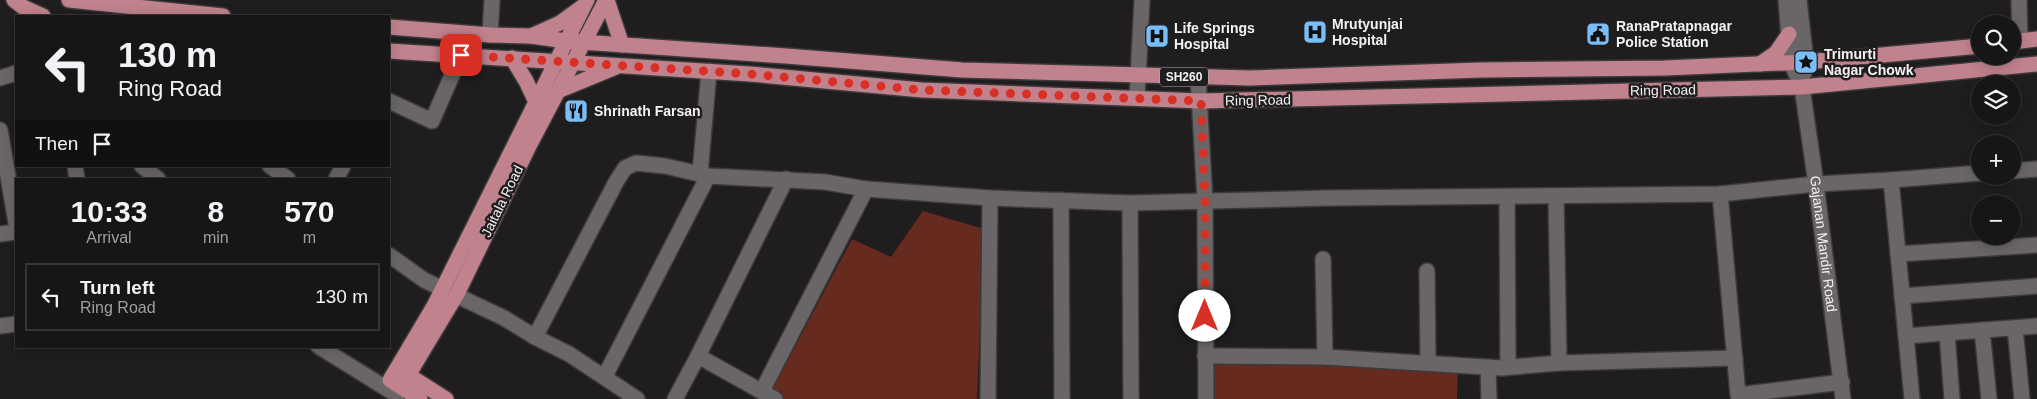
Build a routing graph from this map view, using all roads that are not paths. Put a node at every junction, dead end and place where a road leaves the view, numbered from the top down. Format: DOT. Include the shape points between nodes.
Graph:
graph roads {
  1 [pos="14,0"];
  2 [pos="69,0"];
  3 [pos="492,0"];
  4 [pos="606,0"];
  5 [pos="1142,0"];
  6 [pos="1786,0"];
  7 [pos="1799,0"];
  8 [pos="2020,0"];
  9 [pos="585,3"];
  10 [pos="157,4"];
  11 [pos="41,15"];
  12 [pos="218,15"];
  13 [pos="2019,15"];
  14 [pos="390,27"];
  15 [pos="1789,34"];
  16 [pos="490,35"];
  17 [pos="531,36"];
  18 [pos="2037,39"];
  19 [pos="566,41"];
  20 [pos="2021,41"];
  21 [pos="584,42"];
  22 [pos="622,45"];
  23 [pos="1971,47"];
  24 [pos="390,51"];
  25 [pos="461,55"];
  26 [pos="512,58"];
  27 [pos="556,61"];
  28 [pos="574,62"];
  29 [pos="1799,63"];
  30 [pos="1760,64"];
  31 [pos="2037,64"];
  32 [pos="620,65"];
  33 [pos="709,71"];
  34 [pos="15,73"];
  35 [pos="1140,76"];
  36 [pos="1198,77"];
  37 [pos="0,78"];
  38 [pos="1802,87"];
  39 [pos="560,90"];
  40 [pos="1137,98"];
  41 [pos="390,101"];
  42 [pos="1201,101"];
  43 [pos="536,102"];
  44 [pos="0,130"];
  45 [pos="6,155"];
  46 [pos="143,167"];
  47 [pos="2037,169"];
  48 [pos="2021,170"];
  49 [pos="1971,174"];
  50 [pos="704,175"];
  51 [pos="157,178"];
  52 [pos="786,179"];
  53 [pos="1891,180"];
  54 [pos="1816,184"];
  55 [pos="866,189"];
  56 [pos="1720,194"];
  57 [pos="1556,196"];
  58 [pos="1507,197"];
  59 [pos="990,198"];
  60 [pos="1061,200"];
  61 [pos="1205,201"];
  62 [pos="1130,202"];
  63 [pos="15,216"];
  64 [pos="15,232"];
  65 [pos="0,234"];
  66 [pos="2037,245"];
  67 [pos="1898,254"];
  68 [pos="390,256"];
  69 [pos="1323,259"];
  70 [pos="1427,271"];
  71 [pos="2037,286"];
  72 [pos="442,289"];
  73 [pos="457,294"];
  74 [pos="1902,296"];
  75 [pos="15,324"];
  76 [pos="0,326"];
  77 [pos="2037,326"];
  78 [pos="2015,328"];
  79 [pos="1982,330"];
  80 [pos="1947,333"];
  81 [pos="1906,336"];
  82 [pos="535,337"];
  83 [pos="325,348"];
  84 [pos="698,356"];
  85 [pos="1205,356"];
  86 [pos="1324,357"];
  87 [pos="1735,358"];
  88 [pos="1428,363"];
  89 [pos="1559,363"];
  90 [pos="1488,367"];
  91 [pos="1508,367"];
  92 [pos="605,376"];
  93 [pos="1842,382"];
  94 [pos="394,387"];
  95 [pos="768,395"];
  96 [pos="1738,397"];
  97 [pos="420,399"];
  98 [pos="446,399"];
  99 [pos="636,399"];
  100 [pos="675,399"];
  101 [pos="988,399"];
  102 [pos="1062,399"];
  103 [pos="1131,399"];
  104 [pos="1206,399"];
  105 [pos="1489,399"];
  106 [pos="1843,399"];
  107 [pos="1912,399"];
  108 [pos="1952,399"];
  109 [pos="1989,399"];
  110 [pos="2022,399"];
  1 -- 11 [label="main road"];
  2 -- 10 [label="main road"];
  3 -- 16 [label="street"];
  4 -- 21 [label="main road, Jaitala Road"];
  4 -- 22 [label="main road"];
  5 -- 35 [label="street"];
  6 -- 15 [label="street"];
  7 -- 29 [label="street"];
  8 -- 13 [label="street"];
  9 -- 17 [label="main road" via="560,22"];
  9 -- 19 [label="main road, Jaitala Road"];
  10 -- 12 [label="main road"];
  14 -- 16 [label="main road, SH260"];
  15 -- 29 [label="street"];
  15 -- 30 [label="main road" via="1776,53"];
  16 -- 17 [label="main road, SH260"];
  17 -- 19 [label="main road, SH260"];
  18 -- 20 [label="main road"];
  19 -- 21 [label="main road, SH260"];
  19 -- 27 [label="main road, Jaitala Road"];
  21 -- 22 [label="main road, SH260"];
  21 -- 28 [label="main road, Jaitala Road"];
  22 -- 35 [label="main road, SH260" via="962,70"];
  23 -- 29 [label="main road, SH260"];
  24 -- 25 [label="main road, Ring Road / SH260"];
  25 -- 26 [label="main road, Ring Road / SH260"];
  25 -- 41 [label="street" via="432,121"];
  26 -- 27 [label="main road, Ring Road / SH260"];
  26 -- 43 [label="main road"];
  27 -- 28 [label="main road, Ring Road / SH260"];
  27 -- 43 [label="main road, Jaitala Road"];
  28 -- 32 [label="main road, Ring Road / SH260"];
  28 -- 39 [label="main road, Jaitala Road"];
  29 -- 30 [label="main road, SH260"];
  29 -- 38 [label="street, Gajanan Mandir Road"];
  30 -- 36 [label="main road, SH260"];
  31 -- 38 [label="main road, Ring Road / SH260"];
  32 -- 33 [label="main road, Ring Road / SH260"];
  32 -- 39 [label="main road"];
  33 -- 40 [label="main road, Ring Road / SH260" via="922,90"];
  33 -- 50 [label="street"];
  34 -- 37 [label="street"];
  35 -- 36 [label="main road, SH260"];
  35 -- 40 [label="street"];
  36 -- 42 [label="street"];
  38 -- 42 [label="main road, Ring Road / SH260"];
  38 -- 54 [label="street, Gajanan Mandir Road"];
  39 -- 73 [label="main road, Jaitala Road"];
  40 -- 42 [label="main road, Ring Road / SH260"];
  42 -- 61 [label="street"];
  43 -- 72 [label="main road, Jaitala Road"];
  44 -- 45 [label="street"];
  45 -- 63 [label="street"];
  46 -- 51 [label="street"];
  47 -- 48 [label="street"];
  49 -- 53 [label="street"];
  50 -- 52 [label="street"];
  50 -- 82 [label="street" via="636,163 625,168"];
  50 -- 92 [label="street"];
  52 -- 55 [label="street"];
  52 -- 84 [label="street"];
  53 -- 54 [label="street"];
  53 -- 67 [label="street"];
  54 -- 56 [label="street"];
  54 -- 93 [label="street, Gajanan Mandir Road"];
  55 -- 59 [label="street"];
  55 -- 95 [label="street"];
  56 -- 57 [label="street"];
  56 -- 87 [label="street"];
  57 -- 58 [label="street"];
  57 -- 89 [label="street"];
  58 -- 61 [label="street"];
  58 -- 91 [label="street"];
  59 -- 60 [label="street"];
  59 -- 101 [label="street"];
  60 -- 62 [label="street"];
  60 -- 102 [label="street"];
  61 -- 62 [label="street"];
  61 -- 85 [label="street"];
  62 -- 103 [label="street"];
  64 -- 65 [label="street"];
  66 -- 67 [label="street"];
  67 -- 74 [label="street"];
  68 -- 72 [label="street"];
  69 -- 86 [label="street"];
  70 -- 88 [label="street"];
  71 -- 74 [label="street"];
  72 -- 73 [label="street"];
  72 -- 94 [label="main road, Jaitala Road"];
  73 -- 82 [label="street"];
  73 -- 94 [label="main road, Jaitala Road"];
  74 -- 81 [label="street"];
  75 -- 76 [label="street"];
  77 -- 78 [label="street"];
  78 -- 79 [label="street"];
  78 -- 110 [label="street"];
  79 -- 80 [label="street"];
  79 -- 109 [label="street"];
  80 -- 81 [label="street"];
  80 -- 108 [label="street"];
  81 -- 107 [label="street"];
  82 -- 92 [label="street"];
  83 -- 94 [label="street"];
  84 -- 95 [label="street"];
  84 -- 100 [label="street"];
  85 -- 86 [label="street"];
  85 -- 104 [label="street"];
  86 -- 88 [label="street"];
  87 -- 89 [label="street"];
  87 -- 96 [label="street"];
  88 -- 90 [label="street"];
  89 -- 91 [label="street"];
  90 -- 91 [label="street"];
  90 -- 105 [label="street"];
  92 -- 99 [label="street"];
  93 -- 96 [label="street"];
  93 -- 106 [label="street, Gajanan Mandir Road"];
  94 -- 97 [label="main road"];
  94 -- 98 [label="main road"];
}
